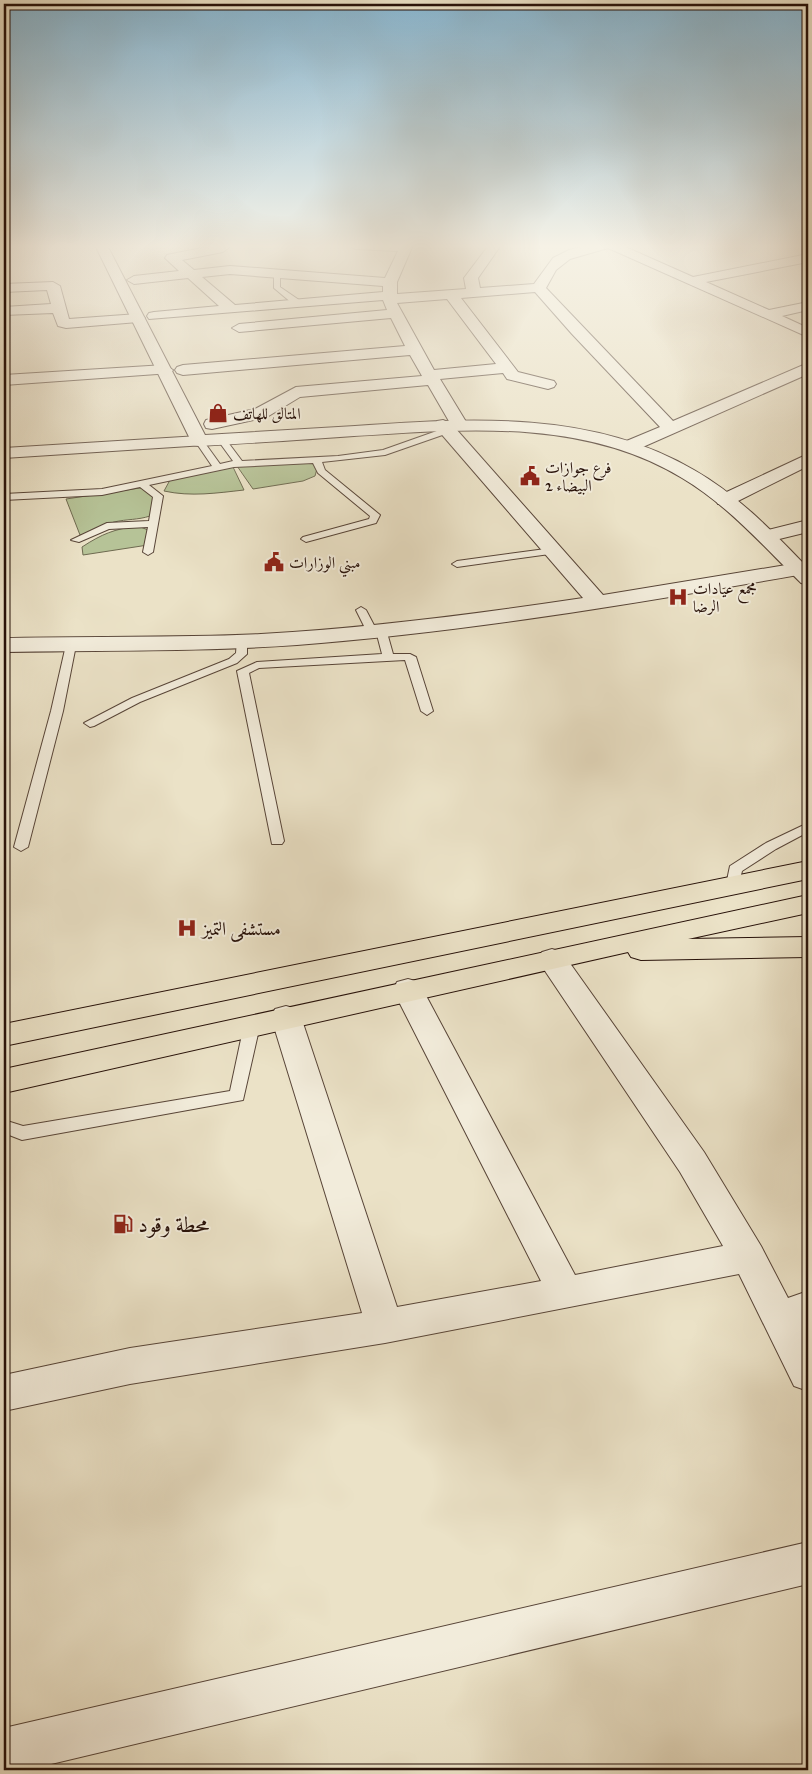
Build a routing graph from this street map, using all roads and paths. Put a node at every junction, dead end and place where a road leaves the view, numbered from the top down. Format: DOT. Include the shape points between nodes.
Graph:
graph roads {
  1 [pos="143,328"];
  2 [pos="160,328"];
  3 [pos="403,328"];
  4 [pos="476,328"];
  5 [pos="574,328"];
  6 [pos="796,328"];
  7 [pos="162,332"];
  8 [pos="808,333"];
  9 [pos="414,350"];
  10 [pos="175,355"];
  11 [pos="506,368"];
  12 [pos="808,368"];
  13 [pos="165,370"];
  14 [pos="184,370"];
  15 [pos="431,378"];
  16 [pos="4,380"];
  17 [pos="548,384"];
  18 [pos="192,385"];
  19 [pos="204,408"];
  20 [pos="212,424"];
  21 [pos="450,427"];
  22 [pos="671,428"];
  23 [pos="221,439"];
  24 [pos="199,441"];
  25 [pos="630,446"];
  26 [pos="4,453"];
  27 [pos="808,459"];
  28 [pos="316,460"];
  29 [pos="240,464"];
  30 [pos="217,467"];
  31 [pos="142,484"];
  32 [pos="4,497"];
  33 [pos="725,500"];
  34 [pos="153,524"];
  35 [pos="808,526"];
  36 [pos="767,536"];
  37 [pos="306,539"];
  38 [pos="76,540"];
  39 [pos="553,550"];
  40 [pos="148,552"];
  41 [pos="457,564"];
  42 [pos="803,574"];
  43 [pos="598,603"];
  44 [pos="361,610"];
  45 [pos="376,630"];
  46 [pos="242,640"];
  47 [pos="4,645"];
  48 [pos="70,645"];
  49 [pos="388,657"];
  50 [pos="427,711"];
  51 [pos="90,723"];
  52 [pos="808,827"];
  53 [pos="277,841"];
  54 [pos="21,847"];
  55 [pos="808,870"];
  56 [pos="733,885"];
  57 [pos="808,904"];
  58 [pos="808,947"];
  59 [pos="592,950"];
  60 [pos="552,959"];
  61 [pos="408,990"];
  62 [pos="286,1017"];
  63 [pos="252,1025"];
  64 [pos="4,1035"];
  65 [pos="4,1081"];
  66 [pos="4,1126"];
  67 [pos="748,1257"];
  68 [pos="566,1293"];
  69 [pos="795,1313"];
  70 [pos="385,1326"];
  71 [pos="808,1373"];
  72 [pos="4,1393"];
  73 [pos="808,1563"];
  74 [pos="4,1752"];
  1 -- 13 [label="street"];
  2 -- 7 [label="street"];
  3 -- 9 [label="street"];
  4 -- 11 [label="street"];
  5 -- 22 [label="street"];
  6 -- 8 [label="street"];
  9 -- 14 [label="street"];
  9 -- 15 [label="street"];
  10 -- 14 [label="street"];
  11 -- 15 [label="street"];
  11 -- 17 [label="street" via="512,376"];
  12 -- 22 [label="street"];
  13 -- 16 [label="street"];
  13 -- 24 [label="street"];
  14 -- 18 [label="street"];
  15 -- 20 [label="street" via="292,393 260,413"];
  15 -- 21 [label="street"];
  19 -- 20 [label="street"];
  20 -- 23 [label="street"];
  21 -- 23 [label="street"];
  21 -- 25 [label="street" via="509,425 580,434"];
  21 -- 28 [label="lane" via="385,452"];
  21 -- 39 [label="street"];
  22 -- 25 [label="street"];
  23 -- 24 [label="street"];
  23 -- 29 [label="lane"];
  24 -- 26 [label="street"];
  24 -- 30 [label="lane"];
  25 -- 33 [label="street" via="677,467"];
  27 -- 33 [label="street"];
  28 -- 29 [label="lane"];
  28 -- 37 [label="lane" via="321,471 376,515 373,521"];
  29 -- 30 [label="lane"];
  30 -- 31 [label="lane"];
  31 -- 32 [label="lane" via="102,492"];
  31 -- 34 [label="lane" via="158,496"];
  33 -- 36 [label="street"];
  34 -- 38 [label="lane" via="107,526"];
  34 -- 40 [label="lane"];
  35 -- 36 [label="street"];
  36 -- 42 [label="street"];
  39 -- 41 [label="lane"];
  39 -- 43 [label="street"];
  42 -- 43 [label="street"];
  43 -- 45 [label="street"];
  44 -- 45 [label="lane"];
  45 -- 46 [label="street"];
  45 -- 49 [label="lane"];
  46 -- 48 [label="street"];
  46 -- 51 [label="lane" via="241,654 233,662 136,700"];
  47 -- 48 [label="street"];
  48 -- 54 [label="lane" via="57,711"];
  49 -- 50 [label="lane" via="410,657"];
  49 -- 53 [label="lane" via="257,665 243,672"];
  52 -- 56 [label="lane" via="735,869"];
  55 -- 56 [label="highway"];
  56 -- 64 [label="highway"];
  57 -- 59 [label="highway"];
  58 -- 59 [label="highway"];
  59 -- 60 [label="highway"];
  60 -- 61 [label="highway"];
  60 -- 67 [label="street" via="692,1162"];
  61 -- 62 [label="highway"];
  61 -- 68 [label="street"];
  62 -- 63 [label="highway"];
  62 -- 70 [label="street"];
  63 -- 65 [label="highway"];
  63 -- 66 [label="lane" via="237,1096 22,1133"];
  67 -- 68 [label="street"];
  67 -- 69 [label="street"];
  68 -- 70 [label="street"];
  69 -- 71 [label="street"];
  70 -- 72 [label="street" via="130,1366"];
  73 -- 74 [label="street"];
}
